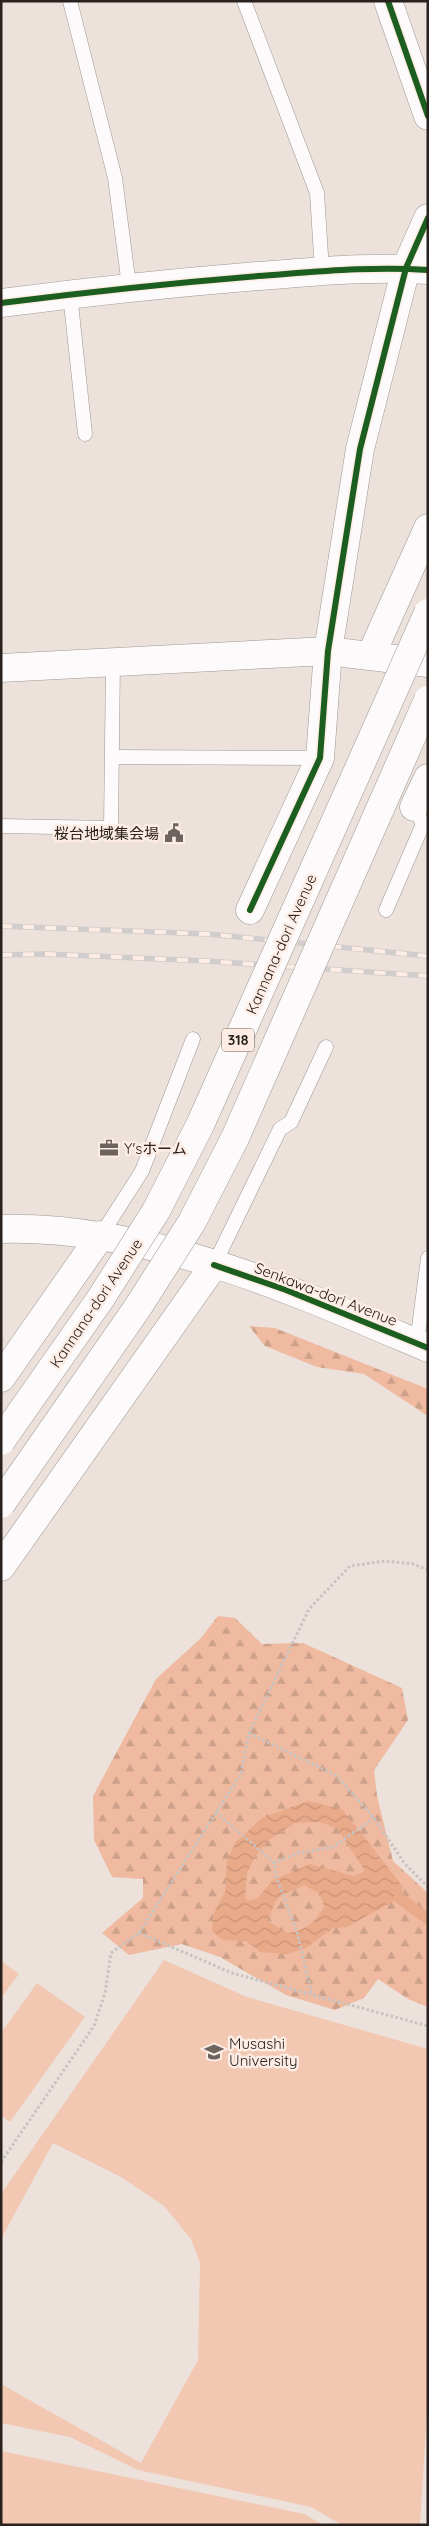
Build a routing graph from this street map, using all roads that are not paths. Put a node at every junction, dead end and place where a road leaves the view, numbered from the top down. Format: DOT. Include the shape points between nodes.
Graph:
graph roads {
  1 [pos="70,1"];
  2 [pos="244,1"];
  3 [pos="388,1"];
  4 [pos="428,116"];
  5 [pos="428,218"];
  6 [pos="417,269"];
  7 [pos="322,271"];
  8 [pos="129,286"];
  9 [pos="70,294"];
  10 [pos="1,302"];
  11 [pos="84,434"];
  12 [pos="428,528"];
  13 [pos="428,613"];
  14 [pos="328,651"];
  15 [pos="371,655"];
  16 [pos="113,661"];
  17 [pos="428,663"];
  18 [pos="1,668"];
  19 [pos="428,700"];
  20 [pos="112,757"];
  21 [pos="320,758"];
  22 [pos="428,778"];
  23 [pos="414,807"];
  24 [pos="1,826"];
  25 [pos="250,910"];
  26 [pos="386,910"];
  27 [pos="193,1039"];
  28 [pos="326,1047"];
  29 [pos="1,1229"];
  30 [pos="101,1235"];
  31 [pos="428,1258"];
  32 [pos="214,1265"];
  33 [pos="422,1346"];
  34 [pos="1,1378"];
  35 [pos="1,1441"];
  36 [pos="1,1504"];
  37 [pos="1,1567"];
  1 -- 8 [label="lane" via="114,178"];
  2 -- 7 [label="lane" via="317,193"];
  3 -- 4 [label="main road"];
  5 -- 6 [label="main road"];
  6 -- 7 [label="main road"];
  6 -- 14 [label="main road" via="360,449"];
  7 -- 8 [label="main road"];
  8 -- 9 [label="main road"];
  9 -- 10 [label="main road"];
  9 -- 11 [label="lane"];
  12 -- 15 [label="main road"];
  13 -- 35 [label="main road, Kannana-dori Avenue / 318, bridge" via="200,1125 161,1202 101,1298"];
  14 -- 15 [label="main road"];
  14 -- 16 [label="main road"];
  14 -- 21 [label="main road"];
  15 -- 17 [label="main road"];
  16 -- 18 [label="main road"];
  16 -- 20 [label="lane"];
  19 -- 36 [label="main road, 318, bridge" via="235,1138 192,1222 138,1307"];
  20 -- 21 [label="lane"];
  20 -- 24 [label="lane" via="111,828"];
  21 -- 25 [label="main road"];
  22 -- 23 [label="main road"];
  23 -- 26 [label="lane" via="423,824"];
  27 -- 30 [label="lane" via="142,1171"];
  28 -- 32 [label="lane" via="291,1122 280,1129"];
  29 -- 30 [label="main road, Senkawa-dori Avenue"];
  30 -- 32 [label="main road, Senkawa-dori Avenue" via="153,1246"];
  30 -- 34 [label="main road"];
  31 -- 33 [label="lane"];
  32 -- 33 [label="main road, Senkawa-dori Avenue" via="286,1290"];
  32 -- 37 [label="main road"];
}
